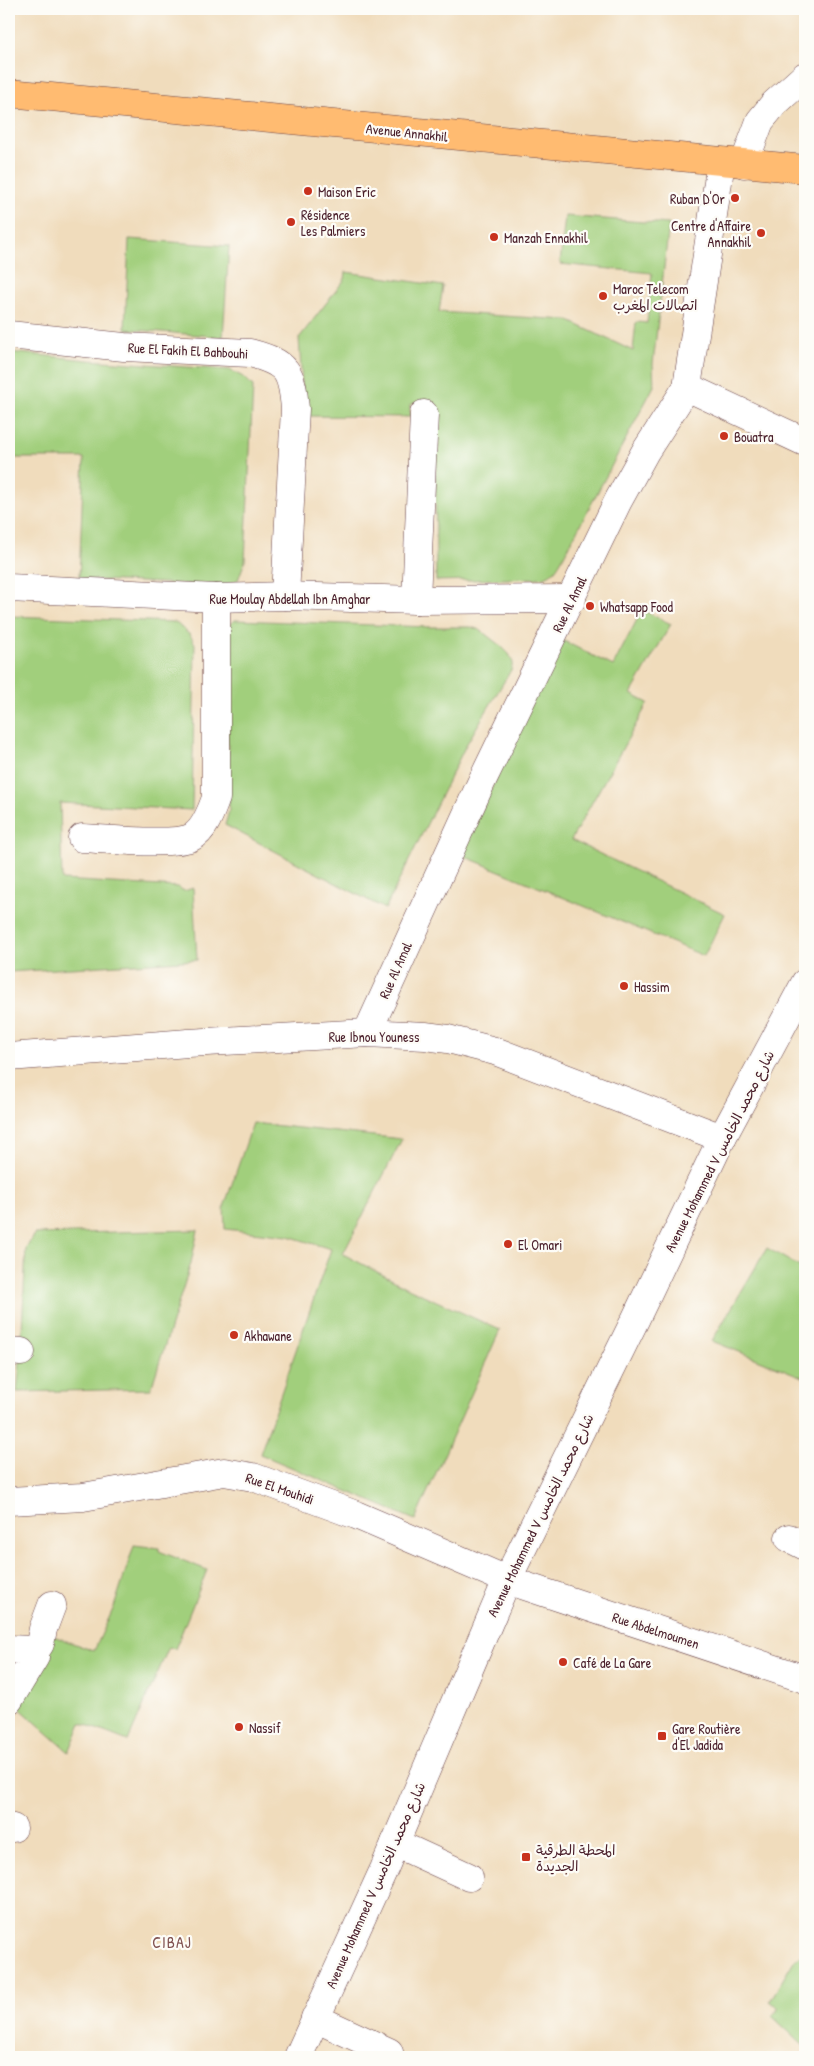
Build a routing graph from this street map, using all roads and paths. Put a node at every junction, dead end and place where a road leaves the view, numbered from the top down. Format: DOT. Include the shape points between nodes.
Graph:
graph roads {
  1 [pos="805,76"];
  2 [pos="9,93"];
  3 [pos="733,163"];
  4 [pos="805,169"];
  5 [pos="9,335"];
  6 [pos="687,387"];
  7 [pos="424,414"];
  8 [pos="805,442"];
  9 [pos="9,588"];
  10 [pos="284,596"];
  11 [pos="216,598"];
  12 [pos="572,599"];
  13 [pos="416,600"];
  14 [pos="82,838"];
  15 [pos="805,983"];
  16 [pos="366,1033"];
  17 [pos="9,1057"];
  18 [pos="722,1138"];
  19 [pos="9,1501"];
  20 [pos="507,1580"];
  21 [pos="52,1605"];
  22 [pos="23,1650"];
  23 [pos="805,1679"];
  24 [pos="9,1700"];
  25 [pos="395,1843"];
  26 [pos="468,1877"];
  27 [pos="316,2018"];
  28 [pos="389,2052"];
  29 [pos="298,2057"];
  1 -- 3 [label="street, Rue Al Amal" via="760,120"];
  2 -- 3 [label="main road, Avenue Annakhil"];
  3 -- 4 [label="main road, Avenue Annakhil"];
  3 -- 6 [label="street, Rue Al Amal"];
  5 -- 10 [label="street, Rue El Fakih El Bahbouhi" via="124,347 250,353 280,364 293,383 295,409"];
  6 -- 8 [label="street"];
  6 -- 12 [label="street, Rue Al Amal" via="618,501"];
  7 -- 13 [label="street"];
  9 -- 11 [label="street, Rue Moulay Abdellah Ibn Amghar"];
  10 -- 11 [label="street, Rue Moulay Abdellah Ibn Amghar"];
  10 -- 13 [label="street, Rue Moulay Abdellah Ibn Amghar"];
  11 -- 14 [label="street" via="216,798 205,824 192,837 178,840"];
  12 -- 13 [label="street, Rue Moulay Abdellah Ibn Amghar"];
  12 -- 16 [label="street, Rue Al Amal" via="481,783"];
  15 -- 18 [label="street, Avenue Mohammed V شارع محمد الخامس"];
  16 -- 17 [label="street, Rue Ibnou Youness"];
  16 -- 18 [label="street, Rue Ibnou Youness" via="448,1039 495,1051"];
  18 -- 20 [label="street, Avenue Mohammed V شارع محمد الخامس"];
  19 -- 20 [label="street, Rue El Mouhidi" via="83,1497 224,1472 253,1477 356,1514"];
  20 -- 23 [label="street, Rue Abdelmoumen"];
  20 -- 25 [label="street, Avenue Mohammed V شارع محمد الخامس"];
  21 -- 22 [label="street" via="40,1644"];
  22 -- 24 [label="street" via="35,1657"];
  25 -- 26 [label="street"];
  25 -- 27 [label="street, Avenue Mohammed V شارع محمد الخامس"];
  27 -- 28 [label="street"];
  27 -- 29 [label="street, Avenue Mohammed V شارع محمد الخامس"];
}
